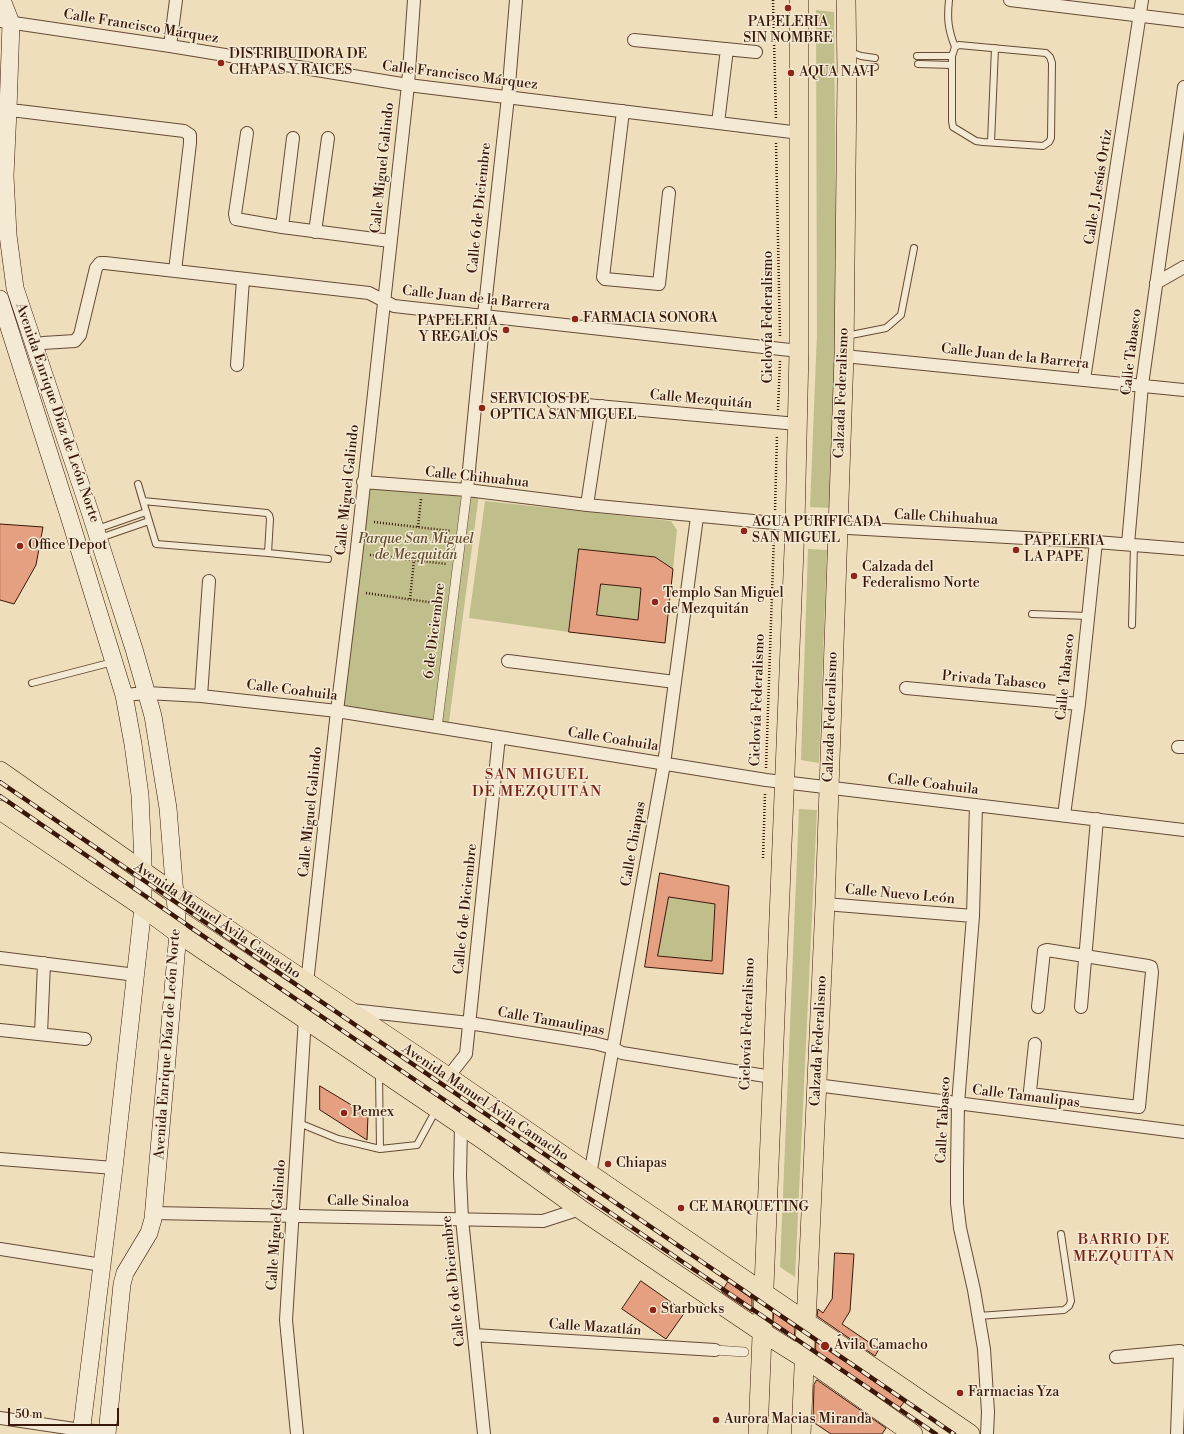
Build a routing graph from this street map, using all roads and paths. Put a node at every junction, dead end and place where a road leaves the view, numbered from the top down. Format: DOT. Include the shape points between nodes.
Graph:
graph roads {
  1 [pos="2,0"];
  2 [pos="176,0"];
  3 [pos="414,0"];
  4 [pos="516,0"];
  5 [pos="773,0"];
  6 [pos="799,0"];
  7 [pos="846,0"];
  8 [pos="949,0"];
  9 [pos="1010,0"];
  10 [pos="1142,0"];
  11 [pos="1046,2"];
  12 [pos="1140,16"];
  13 [pos="1184,21"];
  14 [pos="6,22"];
  15 [pos="634,40"];
  16 [pos="170,46"];
  17 [pos="955,47"];
  18 [pos="995,48"];
  19 [pos="727,49"];
  20 [pos="847,51"];
  21 [pos="756,52"];
  22 [pos="917,56"];
  23 [pos="952,56"];
  24 [pos="875,58"];
  25 [pos="918,64"];
  26 [pos="952,65"];
  27 [pos="875,67"];
  28 [pos="847,77"];
  29 [pos="408,85"];
  30 [pos="1184,88"];
  31 [pos="508,98"];
  32 [pos="4,110"];
  33 [pos="623,111"];
  34 [pos="718,123"];
  35 [pos="776,130"];
  36 [pos="247,132"];
  37 [pos="800,133"];
  38 [pos="293,138"];
  39 [pos="328,138"];
  40 [pos="991,142"];
  41 [pos="2,177"];
  42 [pos="669,193"];
  43 [pos="282,227"];
  44 [pos="315,232"];
  45 [pos="390,242"];
  46 [pos="914,248"];
  47 [pos="1184,266"];
  48 [pos="175,271"];
  49 [pos="243,279"];
  50 [pos="1156,283"];
  51 [pos="0,299"];
  52 [pos="384,300"];
  53 [pos="484,315"];
  54 [pos="844,337"];
  55 [pos="43,343"];
  56 [pos="780,348"];
  57 [pos="799,351"];
  58 [pos="844,356"];
  59 [pos="236,365"];
  60 [pos="1084,379"];
  61 [pos="1142,385"];
  62 [pos="1184,390"];
  63 [pos="553,402"];
  64 [pos="602,406"];
  65 [pos="778,422"];
  66 [pos="797,424"];
  67 [pos="364,482"];
  68 [pos="138,484"];
  69 [pos="467,490"];
  70 [pos="421,499"];
  71 [pos="143,501"];
  72 [pos="587,505"];
  73 [pos="146,512"];
  74 [pos="697,517"];
  75 [pos="149,521"];
  76 [pos="374,522"];
  77 [pos="774,524"];
  78 [pos="794,526"];
  79 [pos="838,527"];
  80 [pos="418,528"];
  81 [pos="461,533"];
  82 [pos="97,534"];
  83 [pos="1096,542"];
  84 [pos="1131,544"];
  85 [pos="1184,549"];
  86 [pos="268,553"];
  87 [pos="370,555"];
  88 [pos="328,559"];
  89 [pos="414,560"];
  90 [pos="458,565"];
  91 [pos="209,581"];
  92 [pos="366,593"];
  93 [pos="410,599"];
  94 [pos="452,605"];
  95 [pos="1032,614"];
  96 [pos="1088,616"];
  97 [pos="1132,625"];
  98 [pos="114,661"];
  99 [pos="508,661"];
  100 [pos="675,682"];
  101 [pos="32,683"];
  102 [pos="906,688"];
  103 [pos="147,694"];
  104 [pos="124,695"];
  105 [pos="201,696"];
  106 [pos="1079,704"];
  107 [pos="337,711"];
  108 [pos="437,728"];
  109 [pos="499,737"];
  110 [pos="664,764"];
  111 [pos="0,771"];
  112 [pos="766,780"];
  113 [pos="784,782"];
  114 [pos="829,787"];
  115 [pos="976,805"];
  116 [pos="0,810"];
  117 [pos="1064,815"];
  118 [pos="1097,819"];
  119 [pos="1184,830"];
  120 [pos="763,859"];
  121 [pos="143,870"];
  122 [pos="175,894"];
  123 [pos="825,904"];
  124 [pos="143,908"];
  125 [pos="973,916"];
  126 [pos="178,933"];
  127 [pos="1086,956"];
  128 [pos="0,958"];
  129 [pos="44,963"];
  130 [pos="136,975"];
  131 [pos="308,983"];
  132 [pos="1038,1007"];
  133 [pos="1081,1007"];
  134 [pos="347,1009"];
  135 [pos="305,1018"];
  136 [pos="469,1023"];
  137 [pos="0,1030"];
  138 [pos="41,1034"];
  139 [pos="85,1039"];
  140 [pos="1035,1044"];
  141 [pos="613,1048"];
  142 [pos="379,1069"];
  143 [pos="448,1077"];
  144 [pos="772,1077"];
  145 [pos="816,1085"];
  146 [pos="958,1104"];
  147 [pos="436,1109"];
  148 [pos="503,1116"];
  149 [pos="299,1123"];
  150 [pos="461,1125"];
  151 [pos="1184,1132"];
  152 [pos="488,1143"];
  153 [pos="380,1149"];
  154 [pos="0,1159"];
  155 [pos="114,1168"];
  156 [pos="590,1175"];
  157 [pos="580,1209"];
  158 [pos="154,1213"];
  159 [pos="293,1216"];
  160 [pos="462,1219"];
  161 [pos="1061,1234"];
  162 [pos="0,1249"];
  163 [pos="102,1265"];
  164 [pos="764,1292"];
  165 [pos="978,1316"];
  166 [pos="806,1322"];
  167 [pos="762,1332"];
  168 [pos="474,1335"];
  169 [pos="715,1350"];
  170 [pos="744,1352"];
  171 [pos="1116,1357"];
  172 [pos="804,1360"];
  173 [pos="0,1418"];
  174 [pos="81,1432"];
  175 [pos="107,1433"];
  176 [pos="297,1434"];
  177 [pos="484,1434"];
  178 [pos="758,1434"];
  179 [pos="801,1434"];
  180 [pos="913,1434"];
  181 [pos="970,1434"];
  182 [pos="987,1434"];
  183 [pos="1177,1434"];
  1 -- 14 [label="main road, Avenida Enrique Díaz de León Norte"];
  2 -- 16 [label="street"];
  3 -- 29 [label="street, Calle Miguel Galindo"];
  4 -- 31 [label="street, Calle 6 de Diciembre"];
  5 -- 35 [label="path, Ciclovía Federalismo"];
  6 -- 37 [label="main road"];
  7 -- 20 [label="main road, Calzada Federalismo"];
  8 -- 17 [label="lane" via="947,21"];
  9 -- 11 [label="street"];
  10 -- 12 [label="street, Calle J. Jesús Ortiz"];
  11 -- 12 [label="street"];
  12 -- 13 [label="street"];
  12 -- 60 [label="street, Calle J. Jesús Ortiz"];
  14 -- 16 [label="street, Calle Francisco Márquez"];
  14 -- 32 [label="main road, Avenida Enrique Díaz de León Norte"];
  15 -- 19 [label="street"];
  16 -- 29 [label="street, Calle Francisco Márquez"];
  17 -- 18 [label="lane" via="959,45"];
  17 -- 23 [label="lane"];
  18 -- 40 [label="lane"];
  18 -- 40 [label="lane" via="1046,53 1050,57 1050,138 1043,146"];
  19 -- 21 [label="street"];
  19 -- 34 [label="street"];
  20 -- 24 [label="lane"];
  20 -- 28 [label="main road, Calzada Federalismo"];
  22 -- 23 [label="lane"];
  23 -- 26 [label="lane"];
  25 -- 26 [label="lane"];
  26 -- 40 [label="lane" via="953,127 976,141"];
  27 -- 28 [label="lane" via="860,69"];
  28 -- 54 [label="main road, Calzada Federalismo"];
  29 -- 31 [label="street, Calle Francisco Márquez"];
  29 -- 45 [label="street, Calle Miguel Galindo"];
  30 -- 50 [label="street, Calle Tabasco"];
  31 -- 33 [label="street, Calle Francisco Márquez"];
  31 -- 53 [label="street, Calle 6 de Diciembre"];
  32 -- 41 [label="main road, Avenida Enrique Díaz de León Norte"];
  32 -- 48 [label="street" via="184,131 190,135"];
  33 -- 34 [label="street, Calle Francisco Márquez"];
  33 -- 42 [label="street" via="603,277 605,279 659,284"];
  34 -- 35 [label="street, Calle Francisco Márquez"];
  35 -- 37 [label="street, Calle Francisco Márquez"];
  35 -- 56 [label="path, Ciclovía Federalismo"];
  36 -- 43 [label="street" via="236,219"];
  37 -- 57 [label="main road"];
  38 -- 43 [label="street"];
  39 -- 44 [label="street"];
  41 -- 82 [label="main road, Avenida Enrique Díaz de León Norte" via="15,288"];
  43 -- 44 [label="street"];
  44 -- 45 [label="street"];
  45 -- 52 [label="street, Calle Miguel Galindo"];
  46 -- 54 [label="lane" via="901,315 886,328"];
  47 -- 50 [label="street"];
  48 -- 49 [label="street, Calle Juan de la Barrera"];
  48 -- 55 [label="street, Calle Juan de la Barrera" via="100,263 96,268 78,339"];
  49 -- 52 [label="street, Calle Juan de la Barrera" via="369,293"];
  49 -- 59 [label="street"];
  50 -- 61 [label="street, Calle Tabasco"];
  51 -- 98 [label="main road, Avenida Enrique Díaz de León Norte"];
  52 -- 53 [label="street, Calle Juan de la Barrera" via="394,306"];
  52 -- 67 [label="street, Calle Miguel Galindo"];
  53 -- 56 [label="street, Calle Juan de la Barrera"];
  53 -- 69 [label="street, Calle 6 de Diciembre"];
  54 -- 58 [label="main road, Calzada Federalismo"];
  56 -- 57 [label="street, Calle Juan de la Barrera"];
  56 -- 65 [label="path, Ciclovía Federalismo"];
  57 -- 66 [label="main road"];
  58 -- 60 [label="street, Calle Juan de la Barrera"];
  58 -- 79 [label="main road, Calzada Federalismo"];
  60 -- 61 [label="street, Calle Juan de la Barrera"];
  61 -- 62 [label="street, Calle Juan de la Barrera"];
  61 -- 84 [label="street, Calle Tabasco"];
  63 -- 64 [label="street, Calle Mezquitán"];
  64 -- 65 [label="street, Calle Mezquitán"];
  64 -- 72 [label="street"];
  65 -- 66 [label="street, Calle Mezquitán"];
  65 -- 77 [label="path, Ciclovía Federalismo"];
  66 -- 78 [label="main road"];
  67 -- 69 [label="street, Calle Chihuahua"];
  67 -- 107 [label="street, Calle Miguel Galindo"];
  68 -- 71 [label="lane"];
  69 -- 72 [label="street, Calle Chihuahua"];
  69 -- 81 [label="street, 6 de Diciembre"];
  70 -- 80 [label="path"];
  71 -- 73 [label="lane"];
  71 -- 86 [label="lane" via="267,513 270,519"];
  72 -- 74 [label="street, Calle Chihuahua"];
  73 -- 75 [label="lane"];
  73 -- 82 [label="lane"];
  74 -- 77 [label="street, Calle Chihuahua"];
  74 -- 100 [label="street, Calle Chiapas"];
  75 -- 82 [label="lane"];
  75 -- 86 [label="lane" via="156,544"];
  76 -- 80 [label="path"];
  77 -- 78 [label="street, Calle Chihuahua"];
  77 -- 112 [label="path, Ciclovía Federalismo"];
  78 -- 79 [label="street, Calle Chihuahua"];
  78 -- 113 [label="main road"];
  79 -- 83 [label="street, Calle Chihuahua"];
  79 -- 114 [label="main road, Calzada Federalismo"];
  80 -- 81 [label="path"];
  81 -- 90 [label="street, 6 de Diciembre"];
  82 -- 103 [label="main road, Avenida Enrique Díaz de León Norte"];
  83 -- 84 [label="street, Calle Chihuahua"];
  83 -- 96 [label="street, Calle Tabasco"];
  84 -- 85 [label="street, Calle Chihuahua"];
  84 -- 97 [label="lane"];
  86 -- 88 [label="lane"];
  87 -- 89 [label="path"];
  89 -- 90 [label="path"];
  89 -- 93 [label="path"];
  90 -- 94 [label="street, 6 de Diciembre"];
  91 -- 105 [label="street"];
  92 -- 93 [label="path"];
  93 -- 94 [label="path"];
  94 -- 108 [label="street, 6 de Diciembre"];
  95 -- 96 [label="lane"];
  96 -- 106 [label="street, Calle Tabasco"];
  98 -- 101 [label="lane"];
  98 -- 104 [label="main road, Avenida Enrique Díaz de León Norte"];
  99 -- 100 [label="street"];
  100 -- 110 [label="street, Calle Chiapas"];
  102 -- 106 [label="street, Privada Tabasco"];
  103 -- 104 [label="street, Calle Coahuila"];
  103 -- 105 [label="street, Calle Coahuila"];
  103 -- 122 [label="main road, Avenida Enrique Díaz de León Norte" via="168,808"];
  104 -- 121 [label="main road, Avenida Enrique Díaz de León Norte" via="140,795"];
  105 -- 107 [label="street, Calle Coahuila"];
  106 -- 117 [label="street, Calle Tabasco"];
  107 -- 108 [label="street, Calle Coahuila"];
  107 -- 131 [label="street, Calle Miguel Galindo"];
  108 -- 109 [label="street, Calle Coahuila"];
  109 -- 110 [label="street, Calle Coahuila"];
  109 -- 136 [label="street, Calle 6 de Diciembre"];
  110 -- 112 [label="street, Calle Coahuila"];
  110 -- 141 [label="street, Calle Chiapas"];
  111 -- 121 [label="main road, Avenida Manuel Ávila Camacho"];
  112 -- 113 [label="street, Calle Coahuila"];
  112 -- 120 [label="path, Ciclovía Federalismo"];
  113 -- 114 [label="street, Calle Coahuila"];
  113 -- 144 [label="main road"];
  114 -- 115 [label="street, Calle Coahuila"];
  114 -- 123 [label="main road, Calzada Federalismo"];
  115 -- 117 [label="street, Calle Coahuila"];
  115 -- 125 [label="street, Calle Tabasco"];
  116 -- 124 [label="main road"];
  117 -- 118 [label="street, Calle Coahuila"];
  118 -- 119 [label="street, Calle Coahuila"];
  118 -- 127 [label="street"];
  121 -- 122 [label="main road, Avenida Manuel Ávila Camacho"];
  121 -- 124 [label="main road, Avenida Enrique Díaz de León Norte"];
  122 -- 126 [label="main road, Avenida Enrique Díaz de León Norte"];
  122 -- 131 [label="main road, Avenida Manuel Ávila Camacho"];
  123 -- 125 [label="street, Calle Nuevo León"];
  123 -- 145 [label="main road, Calzada Federalismo"];
  124 -- 126 [label="main road"];
  124 -- 130 [label="main road, Avenida Enrique Díaz de León Norte"];
  125 -- 146 [label="street, Calle Tabasco"];
  126 -- 135 [label="main road"];
  126 -- 158 [label="main road, Avenida Enrique Díaz de León Norte"];
  127 -- 132 [label="street" via="1044,951"];
  127 -- 133 [label="street"];
  127 -- 140 [label="street" via="1151,968 1139,1107 1030,1094"];
  128 -- 129 [label="street"];
  129 -- 130 [label="street"];
  129 -- 138 [label="street"];
  130 -- 155 [label="main road, Avenida Enrique Díaz de León Norte"];
  131 -- 134 [label="main road, Avenida Manuel Ávila Camacho"];
  134 -- 136 [label="street, Calle Tamaulipas"];
  134 -- 143 [label="main road, Avenida Manuel Ávila Camacho"];
  135 -- 142 [label="main road"];
  135 -- 149 [label="street, Calle Miguel Galindo"];
  136 -- 141 [label="street, Calle Tamaulipas"];
  136 -- 143 [label="street, Calle 6 de Diciembre" via="466,1054"];
  137 -- 138 [label="street"];
  138 -- 139 [label="street"];
  141 -- 144 [label="street, Calle Tamaulipas" via="622,1053"];
  141 -- 156 [label="street, Calle Chiapas"];
  142 -- 147 [label="main road"];
  142 -- 153 [label="lane"];
  143 -- 148 [label="main road, Avenida Manuel Ávila Camacho"];
  144 -- 164 [label="main road"];
  145 -- 146 [label="street, Calle Tamaulipas"];
  145 -- 166 [label="main road, Calzada Federalismo"];
  146 -- 151 [label="street, Calle Tamaulipas"];
  146 -- 165 [label="street, Calle Tabasco" via="957,1203"];
  147 -- 150 [label="main road"];
  147 -- 153 [label="lane" via="417,1145"];
  148 -- 152 [label="main road"];
  148 -- 156 [label="main road, Avenida Manuel Ávila Camacho"];
  149 -- 153 [label="lane" via="338,1139"];
  149 -- 159 [label="street, Calle Miguel Galindo"];
  150 -- 152 [label="main road"];
  150 -- 160 [label="street, Calle 6 de Diciembre"];
  152 -- 157 [label="main road"];
  154 -- 155 [label="street"];
  155 -- 163 [label="main road, Avenida Enrique Díaz de León Norte"];
  156 -- 164 [label="main road, Avenida Manuel Ávila Camacho"];
  157 -- 160 [label="street, Calle Sinaloa" via="543,1221"];
  157 -- 167 [label="main road"];
  158 -- 159 [label="street, Calle Sinaloa"];
  158 -- 175 [label="main road, Avenida Enrique Díaz de León Norte" via="149,1233 125,1273 122,1284"];
  159 -- 160 [label="street, Calle Sinaloa"];
  159 -- 176 [label="street, Calle Miguel Galindo" via="286,1320"];
  160 -- 168 [label="street, Calle 6 de Diciembre"];
  161 -- 165 [label="lane" via="1071,1301 1069,1306 1064,1310"];
  162 -- 163 [label="street"];
  163 -- 174 [label="main road, Avenida Enrique Díaz de León Norte"];
  164 -- 166 [label="main road, Avenida Manuel Ávila Camacho"];
  164 -- 167 [label="main road"];
  165 -- 182 [label="street, Calle Tabasco" via="984,1349"];
  166 -- 172 [label="main road, Calzada Federalismo"];
  166 -- 181 [label="main road, Avenida Manuel Ávila Camacho"];
  167 -- 172 [label="main road"];
  167 -- 178 [label="main road"];
  168 -- 169 [label="street, Calle Mazatlán"];
  168 -- 177 [label="street, Calle 6 de Diciembre"];
  169 -- 170 [label="street"];
  171 -- 183 [label="street" via="1180,1351"];
  172 -- 179 [label="main road, Calzada Federalismo"];
  172 -- 180 [label="main road" via="818,1367"];
  173 -- 174 [label="street"];
  174 -- 175 [label="street"];
}
